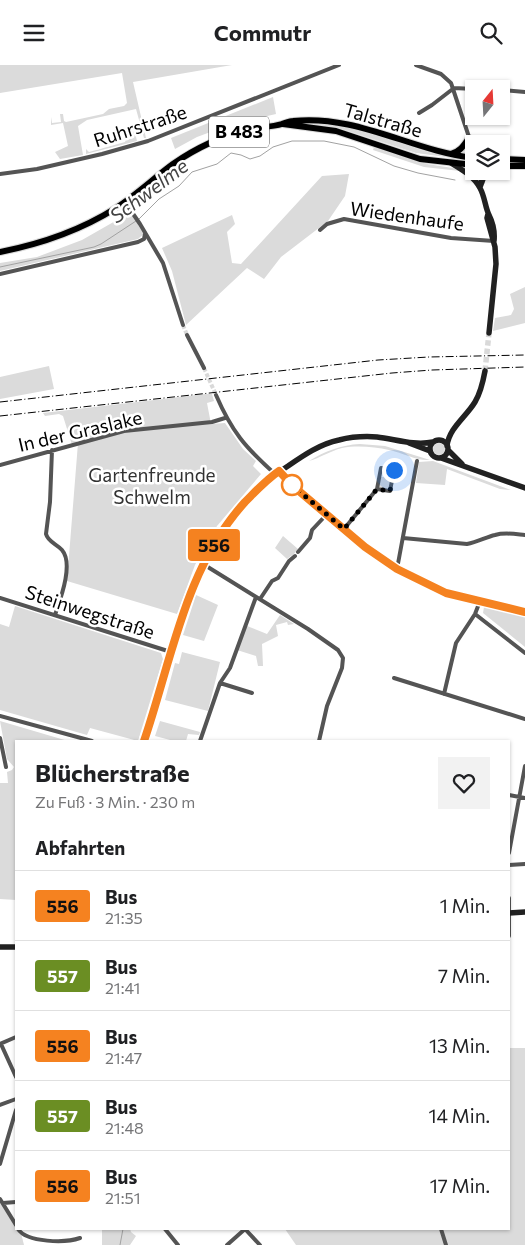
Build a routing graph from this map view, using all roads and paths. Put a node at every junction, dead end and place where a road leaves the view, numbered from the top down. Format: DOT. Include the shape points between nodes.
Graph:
graph roads {
  1 [pos="339,65"];
  2 [pos="416,65"];
  3 [pos="454,88"];
  4 [pos="465,89"];
  5 [pos="510,91"];
  6 [pos="525,92"];
  7 [pos="419,113"];
  8 [pos="283,124"];
  9 [pos="469,135"];
  10 [pos="465,147"];
  11 [pos="450,154"];
  12 [pos="465,156"];
  13 [pos="510,159"];
  14 [pos="525,160"];
  15 [pos="451,163"];
  16 [pos="465,164"];
  17 [pos="510,166"];
  18 [pos="525,166"];
  19 [pos="0,174"];
  20 [pos="480,180"];
  21 [pos="483,180"];
  22 [pos="475,181"];
  23 [pos="481,185"];
  24 [pos="125,202"];
  25 [pos="320,231"];
  26 [pos="145,235"];
  27 [pos="494,241"];
  28 [pos="0,252"];
  29 [pos="0,274"];
  30 [pos="183,325"];
  31 [pos="489,333"];
  32 [pos="187,335"];
  33 [pos="204,367"];
  34 [pos="485,371"];
  35 [pos="216,395"];
  36 [pos="226,418"];
  37 [pos="455,428"];
  38 [pos="435,441"];
  39 [pos="407,443"];
  40 [pos="447,448"];
  41 [pos="52,450"];
  42 [pos="430,451"];
  43 [pos="441,458"];
  44 [pos="418,461"];
  45 [pos="462,464"];
  46 [pos="0,465"];
  47 [pos="277,472"];
  48 [pos="525,488"];
  49 [pos="377,489"];
  50 [pos="327,515"];
  51 [pos="344,529"];
  52 [pos="525,535"];
  53 [pos="403,538"];
  54 [pos="203,564"];
  55 [pos="397,569"];
  56 [pos="0,598"];
  57 [pos="258,598"];
  58 [pos="480,601"];
  59 [pos="525,613"];
  60 [pos="474,614"];
  61 [pos="55,615"];
  62 [pos="171,652"];
  63 [pos="525,653"];
  64 [pos="394,678"];
  65 [pos="220,683"];
  66 [pos="252,693"];
  67 [pos="444,695"];
  68 [pos="0,715"];
  69 [pos="525,719"];
  70 [pos="0,738"];
  71 [pos="88,740"];
  72 [pos="144,740"];
  73 [pos="200,740"];
  74 [pos="319,740"];
  75 [pos="525,766"];
  76 [pos="6,767"];
  77 [pos="510,795"];
  78 [pos="519,797"];
  79 [pos="525,798"];
  80 [pos="510,847"];
  81 [pos="525,864"];
  82 [pos="510,865"];
  83 [pos="525,912"];
  84 [pos="510,913"];
  85 [pos="0,947"];
  86 [pos="15,947"];
  87 [pos="15,1037"];
  88 [pos="0,1044"];
  89 [pos="15,1070"];
  90 [pos="15,1099"];
  91 [pos="0,1105"];
  92 [pos="14,1126"];
  93 [pos="0,1164"];
  94 [pos="1,1201"];
  95 [pos="15,1202"];
  96 [pos="15,1223"];
  97 [pos="19,1230"];
  98 [pos="166,1230"];
  99 [pos="244,1230"];
  100 [pos="246,1230"];
  101 [pos="442,1230"];
  102 [pos="80,1238"];
  103 [pos="178,1245"];
  104 [pos="227,1245"];
  105 [pos="260,1245"];
  106 [pos="446,1245"];
  1 -- 19 [label="street, Ruhrstraße" via="148,141 63,163"];
  2 -- 3 [label="street" via="441,74"];
  3 -- 4 [label="street"];
  3 -- 7 [label="street"];
  3 -- 9 [label="street"];
  5 -- 6 [label="street"];
  8 -- 11 [label="main road, Talstraße / B 483" via="309,120 347,123"];
  8 -- 15 [label="main road, Talstraße / B 483" via="336,131 420,159"];
  8 -- 24 [label="main road, Talstraße / B 483" via="247,130 204,145 174,163"];
  10 -- 11 [label="main road"];
  11 -- 12 [label="main road, Talstraße / B 483"];
  13 -- 14 [label="main road"];
  15 -- 16 [label="main road, Talstraße / B 483"];
  15 -- 22 [label="main road"];
  17 -- 18 [label="main road"];
  20 -- 23 [label="main road"];
  21 -- 23 [label="main road"];
  22 -- 23 [label="main road"];
  23 -- 27 [label="main road"];
  24 -- 26 [label="street"];
  24 -- 28 [label="main road, Talstraße / B 483" via="61,235"];
  25 -- 27 [label="street, Wiedenhaufe" via="327,223 344,219 451,238"];
  26 -- 29 [label="street" via="138,242"];
  26 -- 30 [label="street" via="163,263"];
  27 -- 31 [label="main road" via="496,264"];
  32 -- 33 [label="street"];
  34 -- 37 [label="main road" via="475,402"];
  35 -- 36 [label="street"];
  36 -- 41 [label="street, In der Graslake" via="124,431"];
  36 -- 47 [label="street" via="246,446"];
  37 -- 38 [label="main road"];
  37 -- 40 [label="main road"];
  38 -- 39 [label="main road"];
  38 -- 40 [label="main road" via="444,442"];
  38 -- 42 [label="main road"];
  39 -- 42 [label="main road"];
  39 -- 47 [label="main road" via="367,436 338,440 314,449"];
  40 -- 43 [label="main road" via="446,455"];
  40 -- 45 [label="main road"];
  41 -- 46 [label="street, In der Graslake"];
  41 -- 61 [label="street" via="46,534 67,559"];
  42 -- 43 [label="main road" via="434,457"];
  43 -- 45 [label="main road"];
  44 -- 53 [label="street"];
  45 -- 48 [label="main road"];
  47 -- 50 [label="street"];
  47 -- 54 [label="main road" via="234,515"];
  49 -- 49 [label="street" via="390,491 394,470 381,467"];
  49 -- 51 [label="street"];
  50 -- 51 [label="street"];
  50 -- 57 [label="street" via="278,578"];
  51 -- 55 [label="street"];
  52 -- 53 [label="street" via="506,533 468,544"];
  53 -- 55 [label="street"];
  54 -- 57 [label="street"];
  54 -- 62 [label="main road"];
  55 -- 58 [label="street" via="446,593"];
  56 -- 61 [label="street, Steinwegstraße"];
  57 -- 65 [label="street" via="227,674"];
  57 -- 74 [label="street" via="338,651 343,659"];
  58 -- 59 [label="street"];
  58 -- 60 [label="street"];
  60 -- 63 [label="street"];
  60 -- 67 [label="street" via="456,643"];
  61 -- 62 [label="street, Steinwegstraße"];
  62 -- 72 [label="main road"];
  64 -- 67 [label="street"];
  65 -- 66 [label="street"];
  65 -- 73 [label="street"];
  67 -- 69 [label="street"];
  68 -- 71 [label="street"];
  70 -- 76 [label="street"];
  75 -- 78 [label="street"];
  77 -- 78 [label="street"];
  78 -- 79 [label="street"];
  78 -- 80 [label="street"];
  81 -- 82 [label="street"];
  83 -- 84 [label="main road"];
  85 -- 86 [label="main road"];
  87 -- 88 [label="street"];
  88 -- 89 [label="street"];
  90 -- 91 [label="street"];
  92 -- 93 [label="street"];
  94 -- 95 [label="street"];
  94 -- 96 [label="street"];
  97 -- 102 [label="street" via="34,1239"];
  98 -- 103 [label="street"];
  99 -- 104 [label="street"];
  100 -- 105 [label="street"];
  101 -- 106 [label="street"];
}
